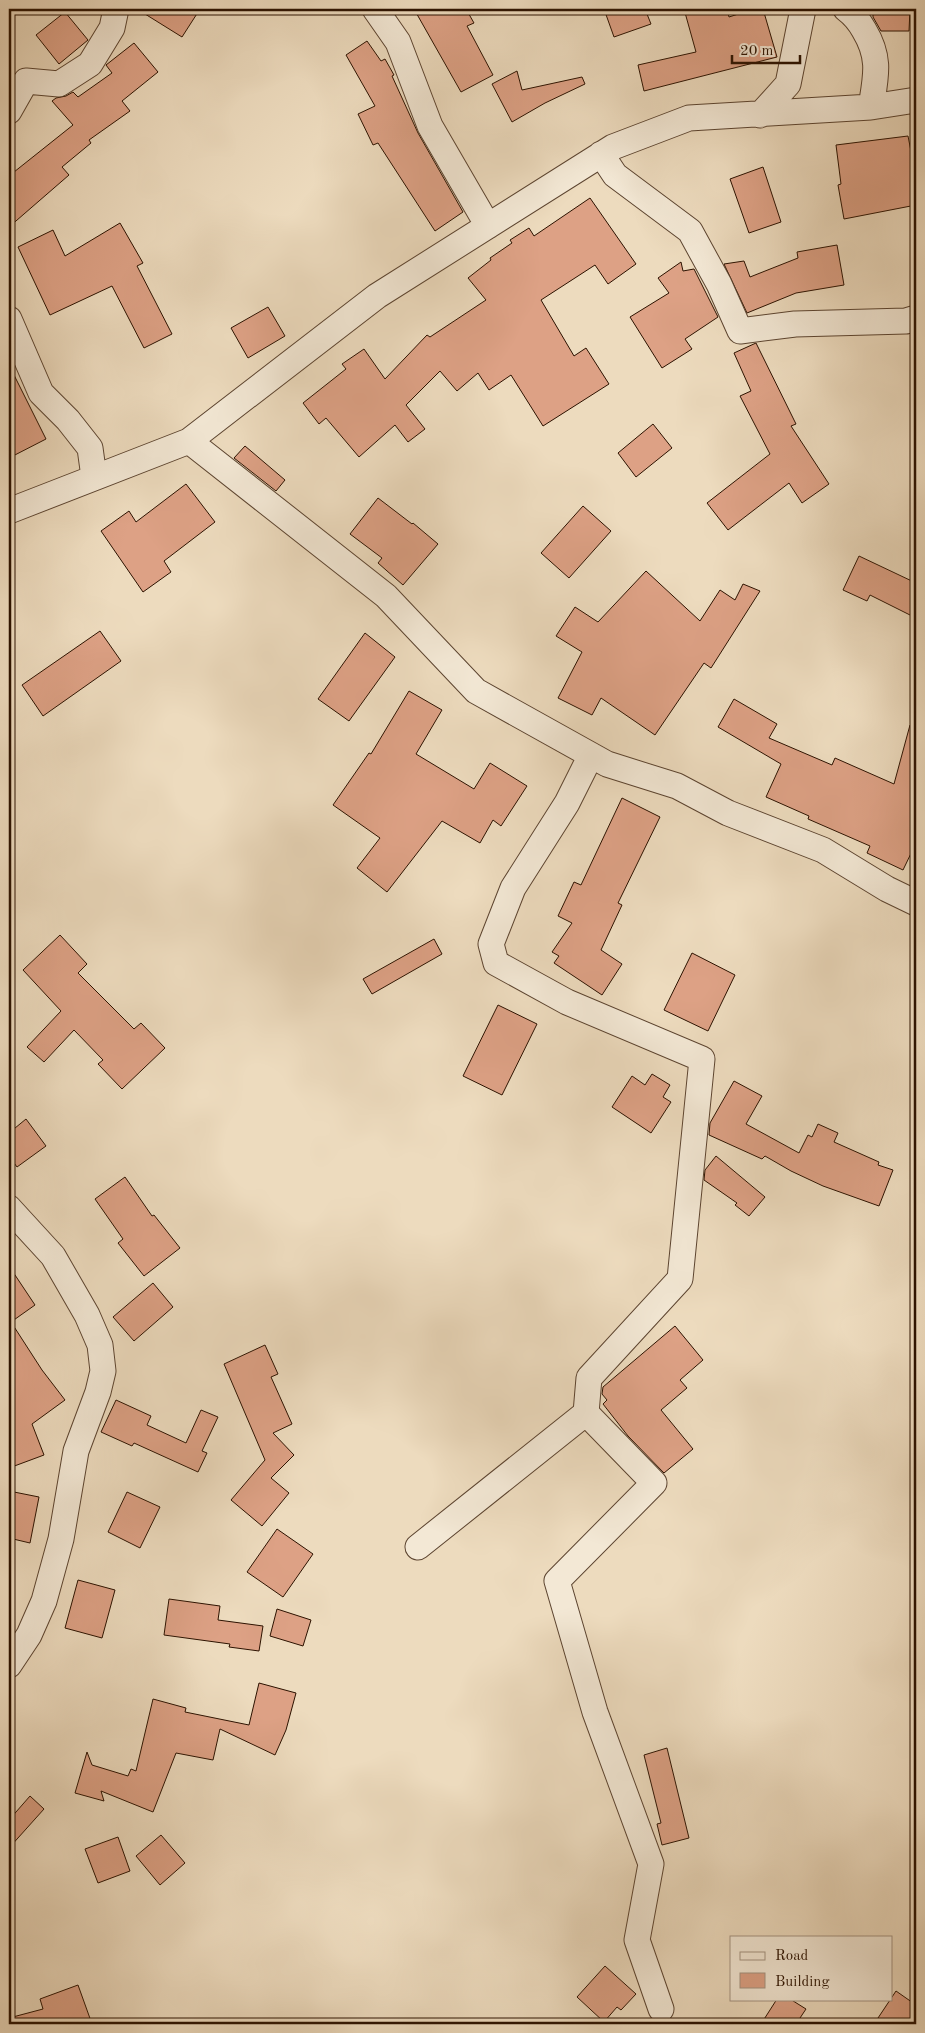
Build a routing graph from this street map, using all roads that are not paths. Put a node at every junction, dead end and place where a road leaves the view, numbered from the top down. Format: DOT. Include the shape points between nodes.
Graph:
graph roads {
  1 [pos="116,9"];
  2 [pos="375,9"];
  3 [pos="803,9"];
  4 [pos="846,9"];
  5 [pos="916,100"];
  6 [pos="871,107"];
  7 [pos="9,111"];
  8 [pos="760,115"];
  9 [pos="601,154"];
  10 [pos="488,226"];
  11 [pos="916,318"];
  12 [pos="9,319"];
  13 [pos="189,441"];
  14 [pos="94,477"];
  15 [pos="9,511"];
  16 [pos="591,755"];
  17 [pos="916,903"];
  18 [pos="9,1208"];
  19 [pos="586,1412"];
  20 [pos="418,1547"];
  21 [pos="9,1665"];
  22 [pos="661,2009"];
  1 -- 7 [label="street" via="112,28 90,64 59,84 26,81"];
  2 -- 10 [label="street" via="398,42 430,126"];
  3 -- 8 [label="street" via="788,84"];
  4 -- 6 [label="street" via="855,15 873,45 876,71"];
  5 -- 6 [label="street"];
  6 -- 8 [label="street"];
  8 -- 9 [label="street" via="689,118"];
  9 -- 10 [label="street"];
  9 -- 11 [label="street" via="616,175 690,232 740,331 795,324 906,321"];
  10 -- 13 [label="street" via="377,296"];
  12 -- 14 [label="street" via="41,393 90,448"];
  13 -- 14 [label="street"];
  13 -- 16 [label="street" via="386,596 476,691"];
  14 -- 15 [label="street"];
  16 -- 17 [label="street" via="607,764 677,786 728,813 823,850"];
  16 -- 19 [label="street" via="566,803 513,888 492,944 496,963 567,1002 702,1059 680,1278 588,1378"];
  18 -- 21 [label="street" via="53,1256 82,1306 100,1345 103,1371 76,1451 61,1539 44,1602 29,1635"];
  19 -- 20 [label="street"];
  19 -- 22 [label="street" via="654,1482 557,1581 595,1712 651,1864 637,1940"];
}
